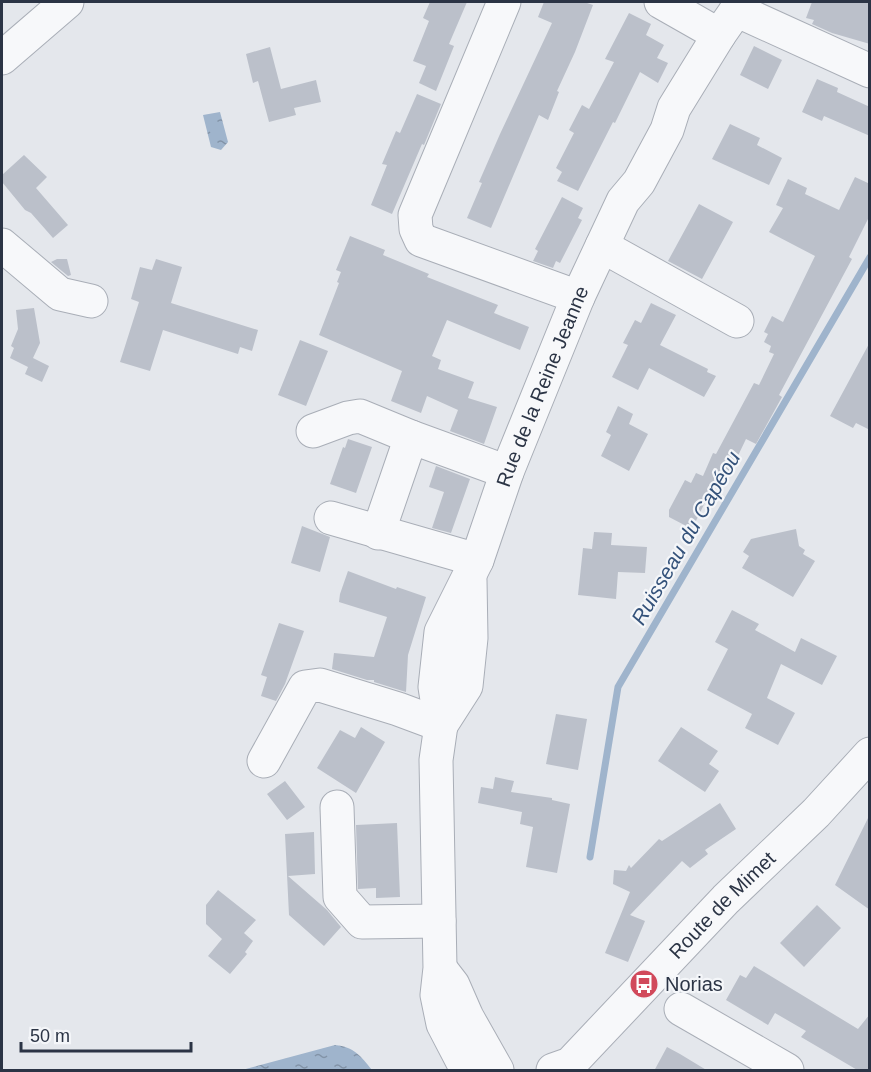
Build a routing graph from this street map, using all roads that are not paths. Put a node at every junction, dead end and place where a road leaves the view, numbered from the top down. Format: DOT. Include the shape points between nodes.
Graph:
graph roads {
  1 [pos="67,2"];
  2 [pos="504,2"];
  3 [pos="661,2"];
  4 [pos="732,15"];
  5 [pos="2,58"];
  6 [pos="870,70"];
  7 [pos="2,245"];
  8 [pos="602,246"];
  9 [pos="578,297"];
  10 [pos="91,301"];
  11 [pos="737,321"];
  12 [pos="314,431"];
  13 [pos="411,437"];
  14 [pos="507,472"];
  15 [pos="330,518"];
  16 [pos="378,532"];
  17 [pos="473,568"];
  18 [pos="441,725"];
  19 [pos="870,754"];
  20 [pos="264,761"];
  21 [pos="337,807"];
  22 [pos="816,813"];
  23 [pos="439,921"];
  24 [pos="440,968"];
  25 [pos="681,1009"];
  26 [pos="467,1071"];
  27 [pos="497,1071"];
  28 [pos="553,1071"];
  29 [pos="586,1071"];
  30 [pos="787,1071"];
  1 -- 5 [label="street"];
  2 -- 9 [label="street" via="415,215 416,229 421,240"];
  3 -- 4 [label="street"];
  4 -- 6 [label="street"];
  4 -- 8 [label="street, Rue de la Reine Jeanne" via="674,108 642,133 632,154 623,201"];
  7 -- 10 [label="street" via="60,294"];
  8 -- 9 [label="street, Rue de la Reine Jeanne"];
  8 -- 11 [label="street"];
  9 -- 14 [label="street, Rue de la Reine Jeanne"];
  12 -- 13 [label="street" via="360,416"];
  13 -- 14 [label="street"];
  13 -- 16 [label="street"];
  14 -- 17 [label="street, Rue de la Reine Jeanne"];
  15 -- 16 [label="street"];
  16 -- 17 [label="street"];
  17 -- 18 [label="street, Rue de la Reine Jeanne" via="456,635 466,686"];
  18 -- 20 [label="street" via="320,685 305,687"];
  18 -- 23 [label="street, Rue de la Reine Jeanne" via="436,760"];
  19 -- 22 [label="street, Route de Mimet"];
  21 -- 23 [label="street" via="340,897 362,922"];
  22 -- 28 [label="street, Route de Mimet" via="726,899 570,1064"];
  22 -- 29 [label="street, Route de Mimet" via="768,874"];
  23 -- 24 [label="street, Rue de la Reine Jeanne"];
  24 -- 26 [label="street, Rue de la Reine Jeanne" via="437,995 443,1024"];
  24 -- 27 [label="street" via="453,985"];
  25 -- 30 [label="street"];
}
